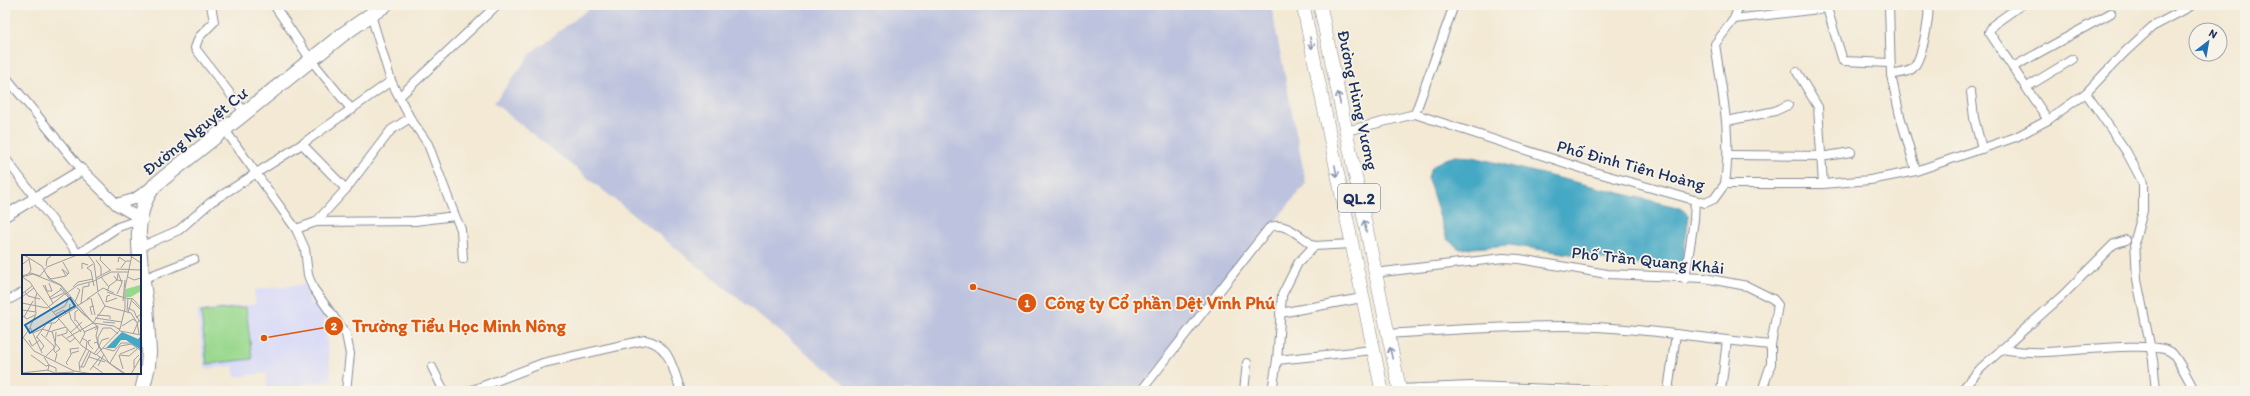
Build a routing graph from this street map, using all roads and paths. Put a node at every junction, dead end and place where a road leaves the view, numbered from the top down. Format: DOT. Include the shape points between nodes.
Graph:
graph roads {
  1 [pos="211,5"];
  2 [pos="274,5"];
  3 [pos="386,5"];
  4 [pos="497,5"];
  5 [pos="1303,5"];
  6 [pos="1320,5"];
  7 [pos="1454,5"];
  8 [pos="1739,5"];
  9 [pos="1889,5"];
  10 [pos="1928,5"];
  11 [pos="2021,5"];
  12 [pos="2193,5"];
  13 [pos="2112,12"];
  14 [pos="371,15"];
  15 [pos="1734,19"];
  16 [pos="2073,59"];
  17 [pos="311,60"];
  18 [pos="1890,63"];
  19 [pos="2013,66"];
  20 [pos="1797,72"];
  21 [pos="1891,75"];
  22 [pos="5,76"];
  23 [pos="391,81"];
  24 [pos="2027,87"];
  25 [pos="1971,92"];
  26 [pos="2086,93"];
  27 [pos="400,96"];
  28 [pos="1788,105"];
  29 [pos="352,110"];
  30 [pos="245,113"];
  31 [pos="1415,114"];
  32 [pos="410,118"];
  33 [pos="2048,120"];
  34 [pos="1727,121"];
  35 [pos="225,130"];
  36 [pos="1346,131"];
  37 [pos="302,144"];
  38 [pos="1982,148"];
  39 [pos="1851,152"];
  40 [pos="1729,155"];
  41 [pos="1820,155"];
  42 [pos="5,158"];
  43 [pos="82,170"];
  44 [pos="1916,171"];
  45 [pos="255,173"];
  46 [pos="1725,184"];
  47 [pos="1823,184"];
  48 [pos="155,185"];
  49 [pos="346,189"];
  50 [pos="36,198"];
  51 [pos="1695,200"];
  52 [pos="116,204"];
  53 [pos="5,216"];
  54 [pos="455,216"];
  55 [pos="140,219"];
  56 [pos="316,222"];
  57 [pos="296,229"];
  58 [pos="2126,240"];
  59 [pos="1351,244"];
  60 [pos="140,246"];
  61 [pos="1314,246"];
  62 [pos="76,255"];
  63 [pos="140,255"];
  64 [pos="194,259"];
  65 [pos="463,259"];
  66 [pos="1374,273"];
  67 [pos="141,279"];
  68 [pos="1686,279"];
  69 [pos="22,293"];
  70 [pos="1362,298"];
  71 [pos="5,302"];
  72 [pos="1280,314"];
  73 [pos="1387,334"];
  74 [pos="1676,334"];
  75 [pos="1726,340"];
  76 [pos="1771,345"];
  77 [pos="2150,348"];
  78 [pos="2001,349"];
  79 [pos="1373,350"];
  80 [pos="1277,360"];
  81 [pos="1247,363"];
  82 [pos="432,367"];
  83 [pos="1400,390"];
  84 [pos="1573,390"];
  85 [pos="142,391"];
  86 [pos="346,391"];
  87 [pos="444,391"];
  88 [pos="470,391"];
  89 [pos="681,391"];
  90 [pos="1141,391"];
  91 [pos="1244,391"];
  92 [pos="1272,391"];
  93 [pos="1382,391"];
  94 [pos="1605,391"];
  95 [pos="1668,391"];
  96 [pos="1720,391"];
  97 [pos="1762,391"];
  98 [pos="1961,391"];
  99 [pos="2156,391"];
  100 [pos="2195,391"];
  1 -- 30 [label="street" via="214,22 199,37 195,48"];
  2 -- 17 [label="street"];
  3 -- 14 [label="highway, Đường Nguyệt Cư"];
  4 -- 27 [label="street"];
  5 -- 59 [label="main road, Đường Hùng Vương / QL.2, one-way"];
  36 -- 6 [label="main road, Đường Hùng Vương / QL.2, one-way"];
  7 -- 31 [label="street"];
  8 -- 15 [label="street"];
  9 -- 18 [label="street"];
  10 -- 21 [label="street" via="1925,36 1915,66 1910,71"];
  11 -- 19 [label="street" via="1993,25 1989,32"];
  12 -- 26 [label="street, Phố Đinh Tiên Hoàng" via="2152,27"];
  13 -- 19 [label="street"];
  14 -- 17 [label="highway, Đường Nguyệt Cư"];
  14 -- 23 [label="street"];
  15 -- 18 [label="street" via="1827,8 1843,61"];
  15 -- 34 [label="street" via="1715,44"];
  16 -- 24 [label="street"];
  17 -- 29 [label="street"];
  17 -- 30 [label="highway, Đường Nguyệt Cư"];
  18 -- 21 [label="street"];
  19 -- 24 [label="street"];
  20 -- 41 [label="street" via="1818,106 1821,122"];
  21 -- 44 [label="street"];
  22 -- 43 [label="street"];
  23 -- 27 [label="street"];
  23 -- 29 [label="street"];
  24 -- 33 [label="street"];
  25 -- 38 [label="street" via="1974,118"];
  26 -- 33 [label="street, Phố Đinh Tiên Hoàng"];
  26 -- 77 [label="street" via="2126,151 2143,183 2142,211 2135,240 2135,252 2137,280"];
  27 -- 32 [label="street"];
  28 -- 34 [label="street" via="1775,111"];
  29 -- 37 [label="street"];
  30 -- 35 [label="highway, Đường Nguyệt Cư"];
  31 -- 36 [label="street"];
  31 -- 51 [label="street, Phố Đinh Tiên Hoàng" via="1587,170"];
  32 -- 49 [label="street" via="391,130"];
  32 -- 54 [label="street" via="428,144"];
  33 -- 38 [label="street, Phố Đinh Tiên Hoàng" via="2016,137"];
  34 -- 40 [label="street"];
  35 -- 45 [label="street"];
  35 -- 48 [label="highway, Đường Nguyệt Cư"];
  66 -- 36 [label="main road, Đường Hùng Vương / QL.2, one-way"];
  37 -- 45 [label="street"];
  37 -- 49 [label="street"];
  38 -- 44 [label="street, Phố Đinh Tiên Hoàng"];
  39 -- 41 [label="street"];
  40 -- 41 [label="street"];
  40 -- 46 [label="street"];
  41 -- 47 [label="street"];
  42 -- 50 [label="street"];
  43 -- 50 [label="street"];
  43 -- 52 [label="street"];
  44 -- 47 [label="street, Phố Đinh Tiên Hoàng" via="1870,180"];
  45 -- 57 [label="street"];
  45 -- 60 [label="street" via="211,202 180,230"];
  46 -- 47 [label="street, Phố Đinh Tiên Hoàng"];
  46 -- 51 [label="street, Phố Đinh Tiên Hoàng" via="1714,200 1705,203"];
  48 -- 52 [label="street" via="134,199"];
  48 -- 55 [label="highway, Đường Nguyệt Cư" via="146,197"];
  49 -- 56 [label="street"];
  50 -- 53 [label="street"];
  50 -- 62 [label="street"];
  51 -- 68 [label="street"];
  52 -- 55 [label="street"];
  54 -- 56 [label="street" via="415,221"];
  54 -- 65 [label="street" via="461,229"];
  55 -- 60 [label="highway, Đường Nguyệt Cư"];
  55 -- 62 [label="street" via="118,227"];
  56 -- 57 [label="street"];
  57 -- 86 [label="street" via="305,249 312,288 344,329 349,343"];
  58 -- 78 [label="street" via="2114,244 2062,296"];
  59 -- 61 [label="street"];
  59 -- 70 [label="main road, Đường Hùng Vương / QL.2"];
  60 -- 63 [label="highway, Đường Nguyệt Cư"];
  61 -- 72 [label="street" via="1289,279 1282,295"];
  61 -- 90 [label="street" via="1281,225 1269,228"];
  64 -- 67 [label="street"];
  66 -- 68 [label="street, Phố Trần Quang Khải" via="1503,258 1607,274"];
  66 -- 73 [label="main road, Đường Hùng Vương / QL.2"];
  67 -- 85 [label="highway, Đường Nguyệt Cư" via="148,352 148,366"];
  68 -- 76 [label="street, Phố Trần Quang Khải" via="1704,278 1747,286 1774,299 1778,305"];
  69 -- 71 [label="street"];
  70 -- 72 [label="street"];
  70 -- 79 [label="main road, Đường Hùng Vương / QL.2"];
  72 -- 80 [label="street"];
  73 -- 74 [label="street" via="1567,326"];
  83 -- 73 [label="main road, Đường Hùng Vương / QL.2, one-way"];
  74 -- 75 [label="street"];
  74 -- 95 [label="street"];
  75 -- 76 [label="street"];
  75 -- 96 [label="street"];
  76 -- 97 [label="street, Phố Trần Quang Khải" via="1771,364"];
  77 -- 78 [label="street" via="2110,347 2044,352"];
  77 -- 99 [label="street"];
  77 -- 100 [label="street" via="2170,352"];
  78 -- 98 [label="street"];
  79 -- 80 [label="street"];
  79 -- 93 [label="main road, Đường Hùng Vương / QL.2"];
  80 -- 92 [label="street"];
  81 -- 91 [label="street"];
  82 -- 87 [label="street"];
  83 -- 84 [label="street" via="1471,386"];
  84 -- 94 [label="street"];
  88 -- 89 [label="street" via="543,363 645,340 656,342 666,351"];
}
